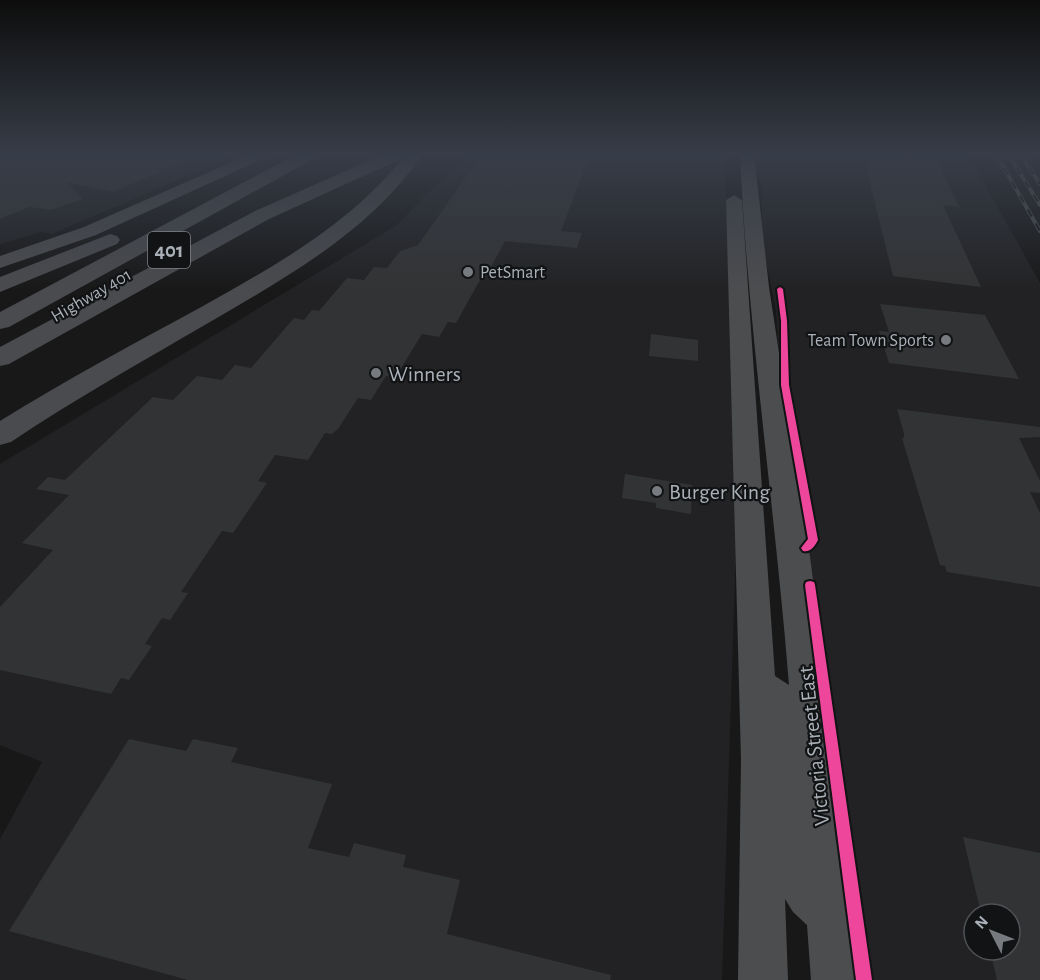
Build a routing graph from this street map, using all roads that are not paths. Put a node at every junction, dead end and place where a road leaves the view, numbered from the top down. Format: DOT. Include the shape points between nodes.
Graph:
graph roads {
  1 [pos="160,200"];
  2 [pos="198,200"];
  3 [pos="236,200"];
  4 [pos="247,200"];
  5 [pos="295,200"];
  6 [pos="376,200"];
  7 [pos="733,200"];
  8 [pos="751,200"];
  9 [pos="0,262"];
  10 [pos="0,285"];
  11 [pos="244,292"];
  12 [pos="0,322"];
  13 [pos="0,347"];
  14 [pos="0,358"];
  15 [pos="0,410"];
  16 [pos="0,435"];
  17 [pos="757,685"];
  18 [pos="830,914"];
  19 [pos="763,980"];
  20 [pos="837,980"];
  1 -- 9 [label="main road" via="90,231"];
  2 -- 10 [label="highway"];
  3 -- 12 [label="highway, Highway 401 / 401"];
  4 -- 13 [label="highway, Highway 401 / 401"];
  5 -- 14 [label="highway" via="262,214"];
  6 -- 11 [label="highway" via="335,234"];
  7 -- 17 [label="main road"];
  8 -- 18 [label="main road, Victoria Street East" via="795,564"];
  11 -- 15 [label="highway"];
  11 -- 16 [label="highway"];
  17 -- 18 [label="main road" via="773,694 783,708 796,875 809,896"];
  17 -- 19 [label="main road"];
  18 -- 20 [label="main road, Victoria Street East"];
}
